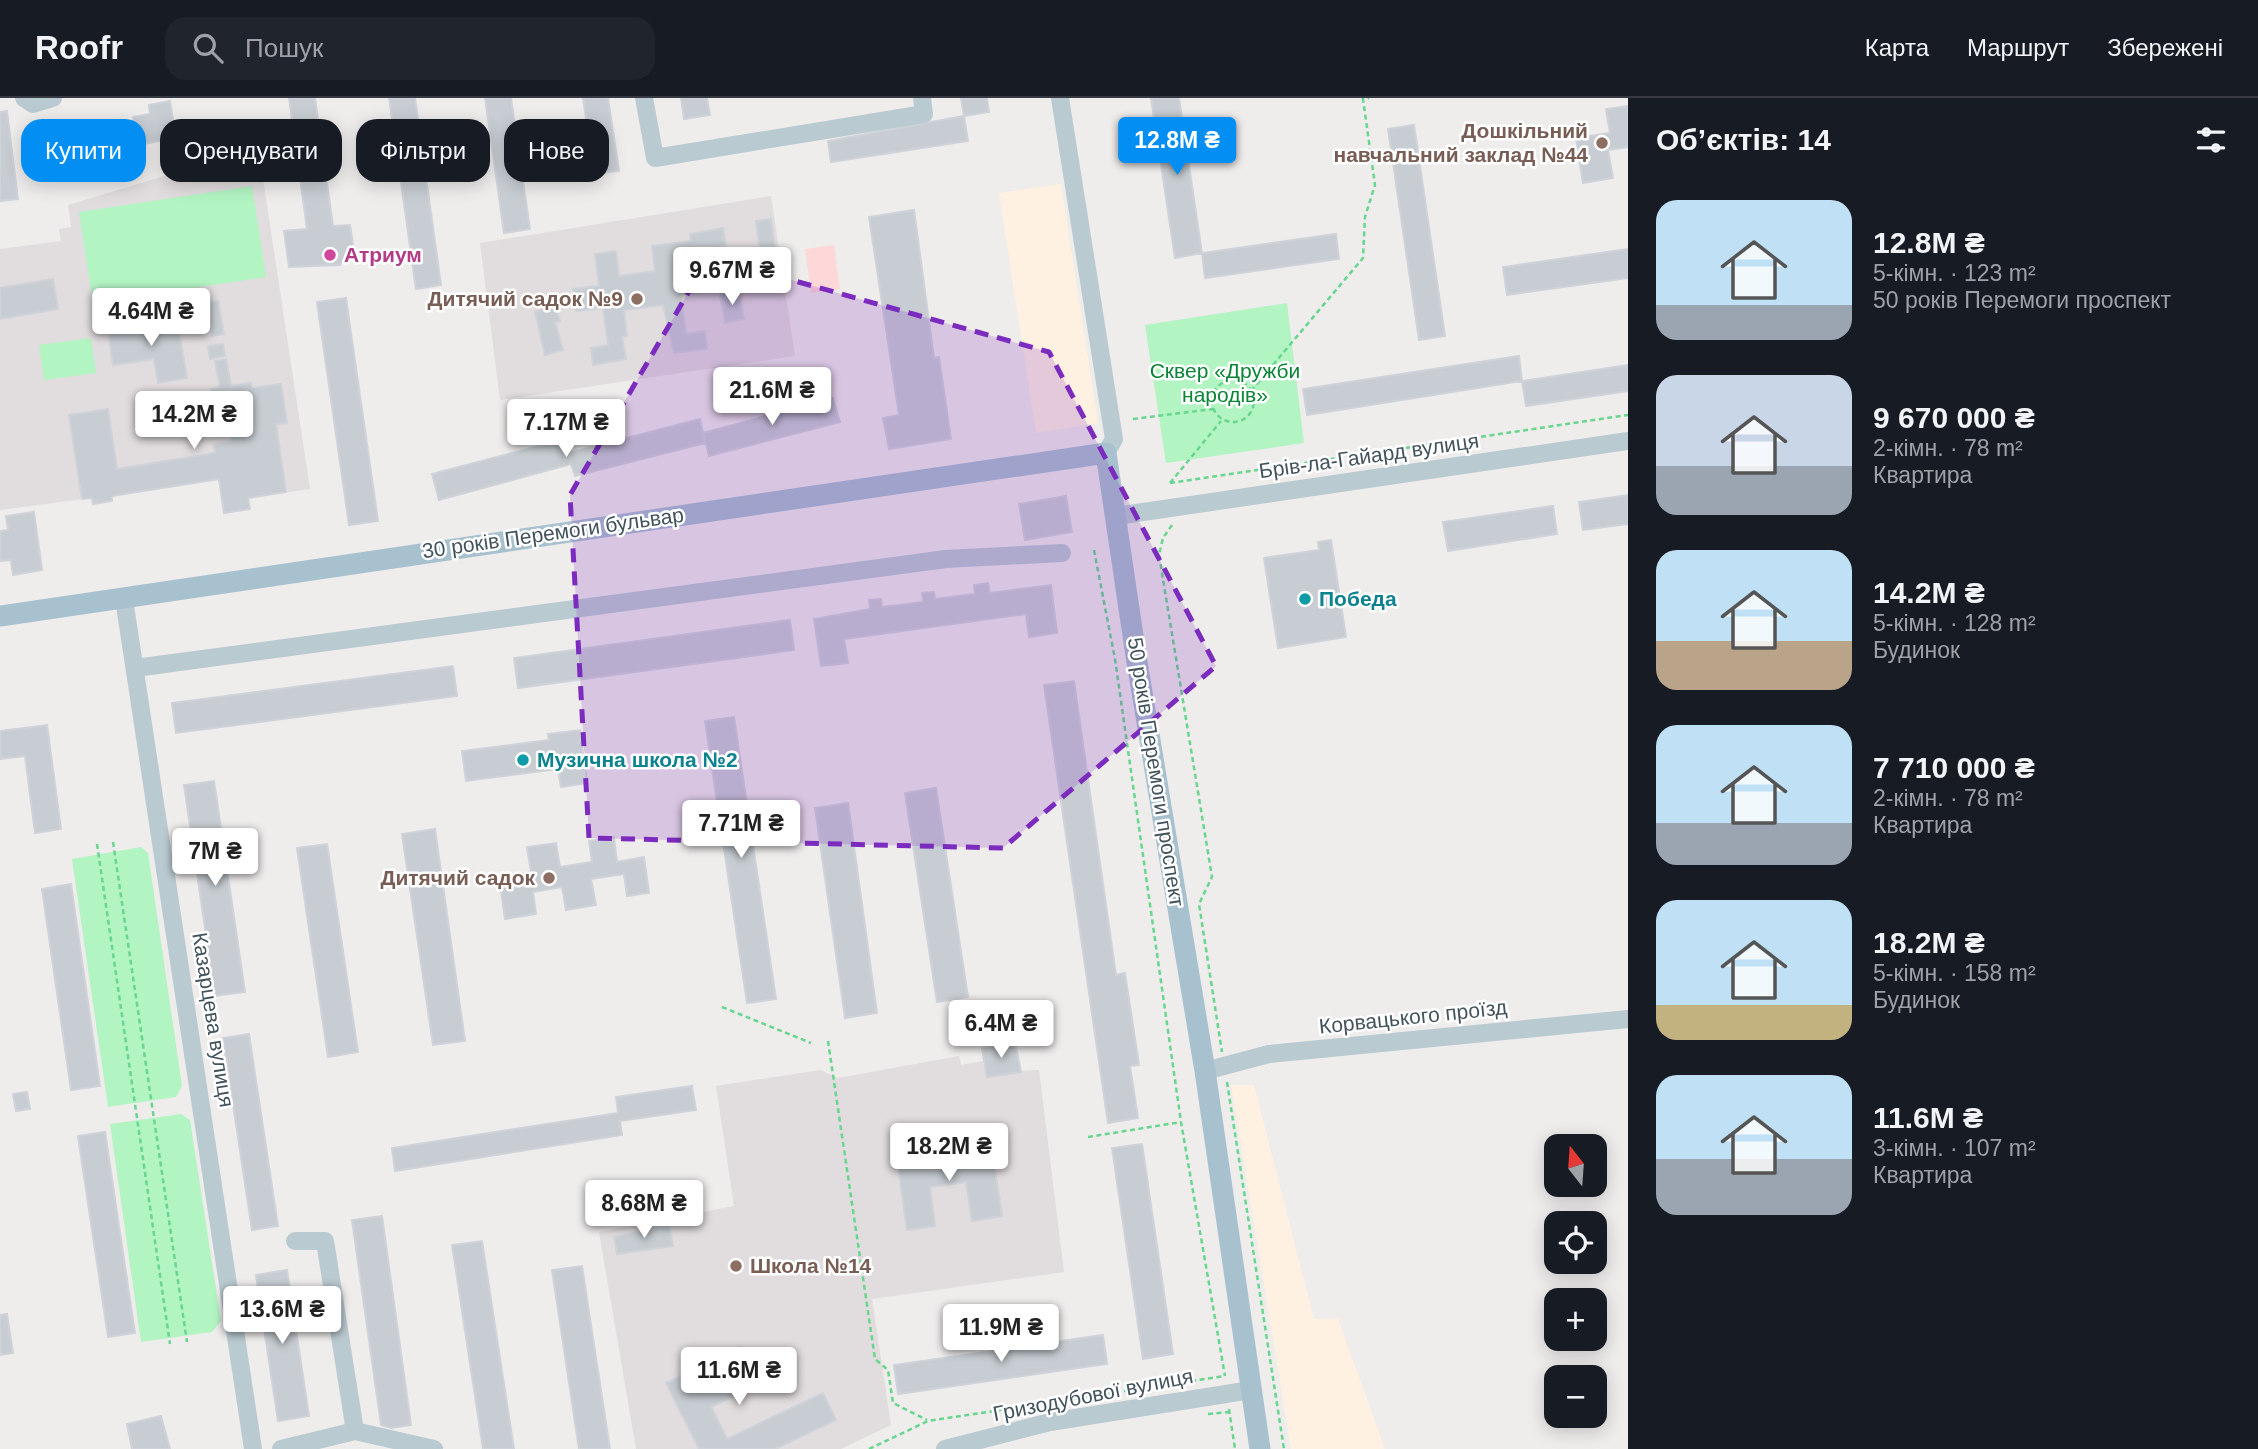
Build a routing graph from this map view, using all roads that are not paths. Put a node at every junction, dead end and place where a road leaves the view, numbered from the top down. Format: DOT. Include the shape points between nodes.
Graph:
graph roads {
  1 [pos="24,98"];
  2 [pos="53,98"];
  3 [pos="644,98"];
  4 [pos="922,98"];
  5 [pos="1060,98"];
  6 [pos="1628,441"];
  7 [pos="1106,453"];
  8 [pos="1116,516"];
  9 [pos="1062,554"];
  10 [pos="124,599"];
  11 [pos="0,616"];
  12 [pos="135,668"];
  13 [pos="1628,1019"];
  14 [pos="1215,1070"];
  15 [pos="295,1241"];
  16 [pos="1251,1391"];
  17 [pos="355,1431"];
  18 [pos="253,1449"];
  19 [pos="281,1449"];
  20 [pos="434,1449"];
  21 [pos="945,1449"];
  22 [pos="1261,1449"];
  1 -- 2 [label="street" via="33,104"];
  3 -- 4 [label="street" via="655,158 924,114"];
  5 -- 7 [label="street, 50 років Перемоги проспект" via="1114,439"];
  6 -- 8 [label="street, Брів-ла-Гайард вулиця"];
  7 -- 8 [label="main road, 50 років Перемоги проспект"];
  7 -- 10 [label="main road, 30 років Перемоги бульвар"];
  8 -- 14 [label="main road, 50 років Перемоги проспект" via="1136,656"];
  9 -- 12 [label="street" via="946,559"];
  10 -- 11 [label="main road, 30 років Перемоги бульвар"];
  10 -- 12 [label="street, Казарцева вулиця"];
  12 -- 18 [label="street, Казарцева вулиця"];
  13 -- 14 [label="street, Корвацького проїзд" via="1269,1054"];
  14 -- 16 [label="main road, 50 років Перемоги проспект"];
  15 -- 17 [label="street" via="325,1241"];
  16 -- 21 [label="street, Гризодубової вулиця" via="1050,1422"];
  16 -- 22 [label="main road, 50 років Перемоги проспект"];
  17 -- 19 [label="street"];
  17 -- 20 [label="street"];
}
